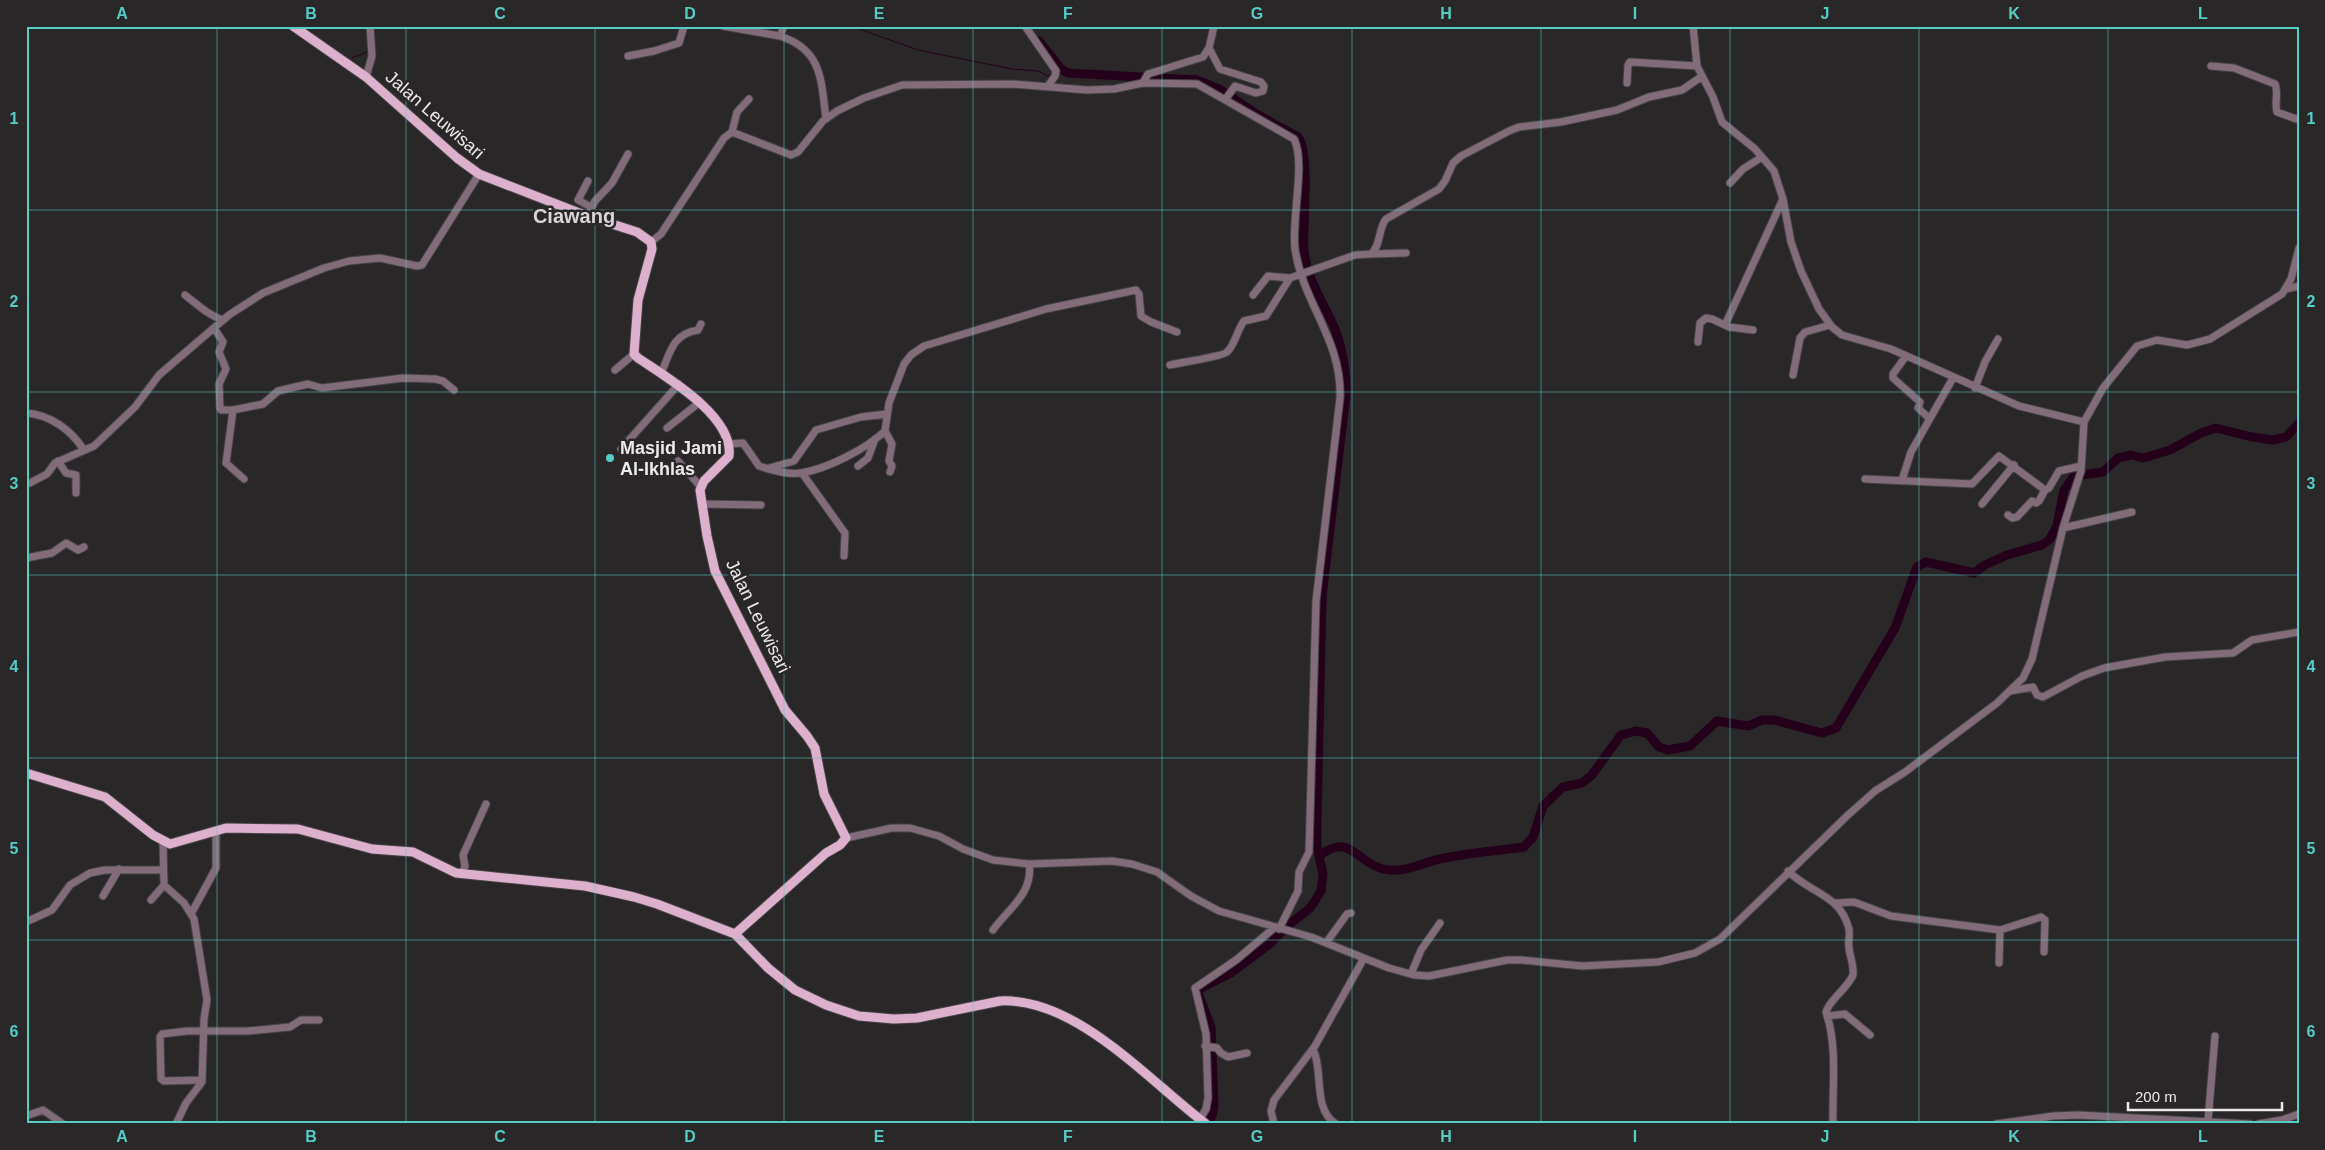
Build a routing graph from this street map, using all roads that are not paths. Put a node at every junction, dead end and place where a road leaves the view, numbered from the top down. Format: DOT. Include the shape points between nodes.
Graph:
graph roads {
  1 [pos="293,26"];
  2 [pos="684,26"];
  3 [pos="723,26"];
  4 [pos="784,26"];
  5 [pos="1025,26"];
  6 [pos="1214,26"];
  7 [pos="1693,26"];
  8 [pos="370,29"];
  9 [pos="780,36"];
  10 [pos="1209,48"];
  11 [pos="628,56"];
  12 [pos="1697,66"];
  13 [pos="2211,66"];
  14 [pos="366,77"];
  15 [pos="1701,77"];
  16 [pos="1144,79"];
  17 [pos="1627,83"];
  18 [pos="1048,86"];
  19 [pos="1227,96"];
  20 [pos="749,99"];
  21 [pos="826,119"];
  22 [pos="2299,120"];
  23 [pos="732,132"];
  24 [pos="628,154"];
  25 [pos="1762,157"];
  26 [pos="479,174"];
  27 [pos="588,181"];
  28 [pos="1730,183"];
  29 [pos="1783,199"];
  30 [pos="591,207"];
  31 [pos="587,216"];
  32 [pos="652,242"];
  33 [pos="2299,248"];
  34 [pos="1406,253"];
  35 [pos="1371,254"];
  36 [pos="1306,271"];
  37 [pos="1290,278"];
  38 [pos="2299,286"];
  39 [pos="2286,289"];
  40 [pos="185,295"];
  41 [pos="1253,295"];
  42 [pos="223,320"];
  43 [pos="701,324"];
  44 [pos="1725,325"];
  45 [pos="1830,325"];
  46 [pos="214,328"];
  47 [pos="1753,330"];
  48 [pos="1177,332"];
  49 [pos="1998,339"];
  50 [pos="1698,342"];
  51 [pos="634,354"];
  52 [pos="1906,356"];
  53 [pos="1170,365"];
  54 [pos="615,370"];
  55 [pos="661,374"];
  56 [pos="1793,376"];
  57 [pos="1953,378"];
  58 [pos="679,384"];
  59 [pos="1975,388"];
  60 [pos="454,390"];
  61 [pos="700,402"];
  62 [pos="233,410"];
  63 [pos="26,413"];
  64 [pos="887,414"];
  65 [pos="1929,418"];
  66 [pos="2084,422"];
  67 [pos="667,428"];
  68 [pos="884,431"];
  69 [pos="875,439"];
  70 [pos="729,444"];
  71 [pos="621,449"];
  72 [pos="84,450"];
  73 [pos="58,461"];
  74 [pos="678,461"];
  75 [pos="2014,465"];
  76 [pos="858,466"];
  77 [pos="769,468"];
  78 [pos="2081,469"];
  79 [pos="890,472"];
  80 [pos="802,473"];
  81 [pos="244,479"];
  82 [pos="1864,479"];
  83 [pos="1902,480"];
  84 [pos="26,485"];
  85 [pos="700,486"];
  86 [pos="2045,490"];
  87 [pos="76,493"];
  88 [pos="702,504"];
  89 [pos="1982,504"];
  90 [pos="761,505"];
  91 [pos="2132,512"];
  92 [pos="2008,515"];
  93 [pos="2063,528"];
  94 [pos="84,547"];
  95 [pos="844,556"];
  96 [pos="26,558"];
  97 [pos="2299,632"];
  98 [pos="2008,692"];
  99 [pos="26,773"];
  100 [pos="486,804"];
  101 [pos="216,831"];
  102 [pos="846,838"];
  103 [pos="163,842"];
  104 [pos="1029,864"];
  105 [pos="119,869"];
  106 [pos="162,870"];
  107 [pos="1788,871"];
  108 [pos="462,874"];
  109 [pos="164,885"];
  110 [pos="103,896"];
  111 [pos="151,900"];
  112 [pos="1836,903"];
  113 [pos="1351,913"];
  114 [pos="191,914"];
  115 [pos="26,922"];
  116 [pos="1440,923"];
  117 [pos="1280,929"];
  118 [pos="993,930"];
  119 [pos="2000,930"];
  120 [pos="735,934"];
  121 [pos="1326,942"];
  122 [pos="2044,952"];
  123 [pos="1364,958"];
  124 [pos="1999,963"];
  125 [pos="1411,974"];
  126 [pos="1827,1016"];
  127 [pos="319,1020"];
  128 [pos="204,1032"];
  129 [pos="1870,1036"];
  130 [pos="2215,1036"];
  131 [pos="1210,1046"];
  132 [pos="1313,1049"];
  133 [pos="1247,1053"];
  134 [pos="202,1080"];
  135 [pos="26,1116"];
  136 [pos="2295,1118"];
  137 [pos="2108,1120"];
  138 [pos="1201,1122"];
  139 [pos="2208,1122"];
  140 [pos="64,1124"];
  141 [pos="176,1124"];
  142 [pos="1274,1124"];
  143 [pos="1336,1124"];
  144 [pos="1833,1124"];
  145 [pos="1996,1124"];
  146 [pos="2250,1124"];
  147 [pos="2258,1124"];
  1 -- 14 [label="main road, Jalan Leuwisari"];
  2 -- 11 [label="street" via="678,44"];
  3 -- 9 [label="street"];
  4 -- 9 [label="street"];
  5 -- 18 [label="street" via="1056,71"];
  6 -- 10 [label="street"];
  7 -- 12 [label="street"];
  8 -- 14 [label="street" via="371,63"];
  9 -- 21 [label="street" via="804,48 813,57 822,80"];
  10 -- 16 [label="street" via="1200,58"];
  10 -- 19 [label="street" via="1220,69 1261,82 1264,86 1260,92 1236,86"];
  12 -- 15 [label="street"];
  12 -- 17 [label="street" via="1630,62"];
  13 -- 22 [label="street" via="2234,68 2275,84 2278,89 2277,112"];
  14 -- 26 [label="main road, Jalan Leuwisari"];
  15 -- 25 [label="street" via="1724,126"];
  15 -- 35 [label="street" via="1682,90 1650,97 1617,110 1519,127 1489,140 1457,159 1440,189 1386,219 1377,248"];
  16 -- 18 [label="street" via="1114,89"];
  16 -- 19 [label="street" via="1193,84"];
  18 -- 21 [label="street" via="976,83 902,85 864,98"];
  19 -- 36 [label="street" via="1297,143 1295,242"];
  20 -- 23 [label="street" via="738,112"];
  21 -- 23 [label="street" via="798,152 791,155"];
  23 -- 32 [label="street" via="724,138 661,234"];
  24 -- 30 [label="street" via="612,183"];
  25 -- 28 [label="street" via="1743,169"];
  25 -- 29 [label="street" via="1774,171"];
  26 -- 31 [label="main road, Jalan Leuwisari"];
  26 -- 42 [label="street" via="422,264 417,266 371,258 336,264 268,290"];
  27 -- 30 [label="street" via="578,200"];
  29 -- 44 [label="street"];
  29 -- 45 [label="street" via="1798,261 1815,303"];
  30 -- 31 [label="street"];
  31 -- 32 [label="main road, Jalan Leuwisari" via="637,232"];
  32 -- 51 [label="main road" via="638,300"];
  33 -- 39 [label="street" via="2292,279"];
  34 -- 35 [label="street"];
  35 -- 36 [label="street" via="1355,255"];
  36 -- 37 [label="street"];
  36 -- 117 [label="street" via="1335,352 1340,371 1340,398 1316,601 1309,852 1299,872 1298,891"];
  37 -- 41 [label="street" via="1268,276"];
  37 -- 53 [label="street" via="1266,316 1244,321 1227,353"];
  38 -- 39 [label="street"];
  39 -- 66 [label="street" via="2210,340 2187,345 2150,341 2137,346 2103,388"];
  40 -- 42 [label="street" via="210,316"];
  42 -- 46 [label="street"];
  43 -- 55 [label="street" via="698,330 686,332 676,340"];
  44 -- 47 [label="street"];
  44 -- 50 [label="street" via="1712,319 1702,320"];
  45 -- 52 [label="street" via="1842,335"];
  45 -- 56 [label="street" via="1805,332 1800,338"];
  46 -- 62 [label="street" via="223,342 219,351 226,370 219,384 220,408"];
  46 -- 72 [label="street" via="159,374 104,437"];
  48 -- 64 [label="street" via="1141,316 1139,294 1135,290 1024,315 924,346 904,364"];
  49 -- 59 [label="street" via="1984,362"];
  51 -- 54 [label="street"];
  51 -- 55 [label="main road"];
  52 -- 57 [label="street"];
  52 -- 65 [label="street" via="1893,378 1920,402 1918,408"];
  55 -- 58 [label="main road"];
  57 -- 59 [label="street"];
  57 -- 65 [label="street"];
  58 -- 61 [label="main road"];
  58 -- 71 [label="street"];
  59 -- 66 [label="street" via="2019,406"];
  60 -- 62 [label="street" via="435,379 403,378 322,388 308,384 280,390 263,404"];
  61 -- 67 [label="street"];
  61 -- 70 [label="main road"];
  62 -- 81 [label="street" via="226,460"];
  63 -- 72 [label="street" via="66,428"];
  64 -- 68 [label="street"];
  64 -- 77 [label="street" via="861,417 816,430 794,461"];
  65 -- 83 [label="street" via="1911,452"];
  66 -- 78 [label="street"];
  68 -- 69 [label="street"];
  68 -- 79 [label="street" via="892,444"];
  69 -- 76 [label="street" via="868,458"];
  69 -- 80 [label="street" via="861,450"];
  70 -- 77 [label="street" via="743,443 757,465"];
  70 -- 85 [label="main road" via="727,459"];
  72 -- 73 [label="street"];
  73 -- 84 [label="street" via="47,474"];
  73 -- 87 [label="street" via="66,473 76,476"];
  74 -- 85 [label="street"];
  75 -- 83 [label="street" via="1998,456 1976,482 1970,484"];
  75 -- 86 [label="street"];
  75 -- 89 [label="street"];
  77 -- 80 [label="street"];
  78 -- 86 [label="street" via="2059,471"];
  78 -- 93 [label="street"];
  80 -- 95 [label="street" via="845,534"];
  82 -- 83 [label="street"];
  85 -- 88 [label="main road, Jalan Leuwisari"];
  86 -- 92 [label="street" via="2039,501 2032,501 2017,517"];
  88 -- 90 [label="street"];
  88 -- 102 [label="main road, Jalan Leuwisari" via="715,571 786,710 814,748 824,794"];
  91 -- 93 [label="street"];
  93 -- 98 [label="street" via="2030,666"];
  94 -- 96 [label="street" via="78,550 66,543 52,553"];
  97 -- 98 [label="street" via="2252,640 2233,653 2165,657 2104,668 2043,697 2037,695 2032,686"];
  98 -- 107 [label="street" via="1905,772 1875,791"];
  99 -- 103 [label="main road" via="105,797"];
  100 -- 108 [label="street" via="463,855 465,866"];
  101 -- 103 [label="main road" via="176,843"];
  101 -- 108 [label="main road" via="298,829 372,849 413,852"];
  101 -- 114 [label="street" via="216,868"];
  102 -- 104 [label="street" via="892,828 910,828 939,836 993,860"];
  102 -- 120 [label="main road"];
  103 -- 106 [label="street"];
  104 -- 117 [label="street" via="1112,861 1147,868 1211,907"];
  104 -- 118 [label="street" via="1028,885"];
  105 -- 106 [label="street"];
  105 -- 110 [label="street"];
  105 -- 115 [label="street" via="105,870 76,880 52,910"];
  106 -- 109 [label="street"];
  107 -- 112 [label="street" via="1802,884"];
  107 -- 125 [label="street" via="1720,939 1682,957 1658,962 1582,966 1508,960 1429,976"];
  108 -- 120 [label="main road" via="584,886 642,900"];
  109 -- 111 [label="street"];
  109 -- 114 [label="street"];
  112 -- 119 [label="street" via="1854,902 1891,916"];
  112 -- 126 [label="street" via="1848,927 1848,946 1854,969 1849,982 1827,1008"];
  113 -- 121 [label="street"];
  114 -- 128 [label="street" via="207,1000"];
  116 -- 125 [label="street" via="1421,950"];
  117 -- 121 [label="street"];
  117 -- 131 [label="street" via="1194,988"];
  119 -- 122 [label="street" via="2043,917"];
  119 -- 124 [label="street"];
  120 -- 138 [label="main road" via="795,990 859,1016 894,1019 932,1017 1000,1001 1052,1010 1112,1048"];
  121 -- 123 [label="street"];
  123 -- 125 [label="street"];
  123 -- 132 [label="street"];
  126 -- 129 [label="street" via="1845,1014"];
  126 -- 144 [label="street" via="1834,1048"];
  127 -- 128 [label="street" via="302,1020 290,1027"];
  128 -- 134 [label="street"];
  128 -- 134 [label="street" via="165,1032 160,1037 161,1080"];
  130 -- 139 [label="street"];
  131 -- 133 [label="street" via="1228,1057"];
  131 -- 138 [label="street" via="1208,1098"];
  132 -- 142 [label="street" via="1274,1100 1271,1111"];
  132 -- 143 [label="street" via="1318,1058 1325,1112"];
  134 -- 141 [label="street"];
  135 -- 140 [label="street" via="43,1110"];
  136 -- 147 [label="street"];
  137 -- 139 [label="street"];
  137 -- 145 [label="street" via="2053,1116"];
  139 -- 146 [label="street"];
}
